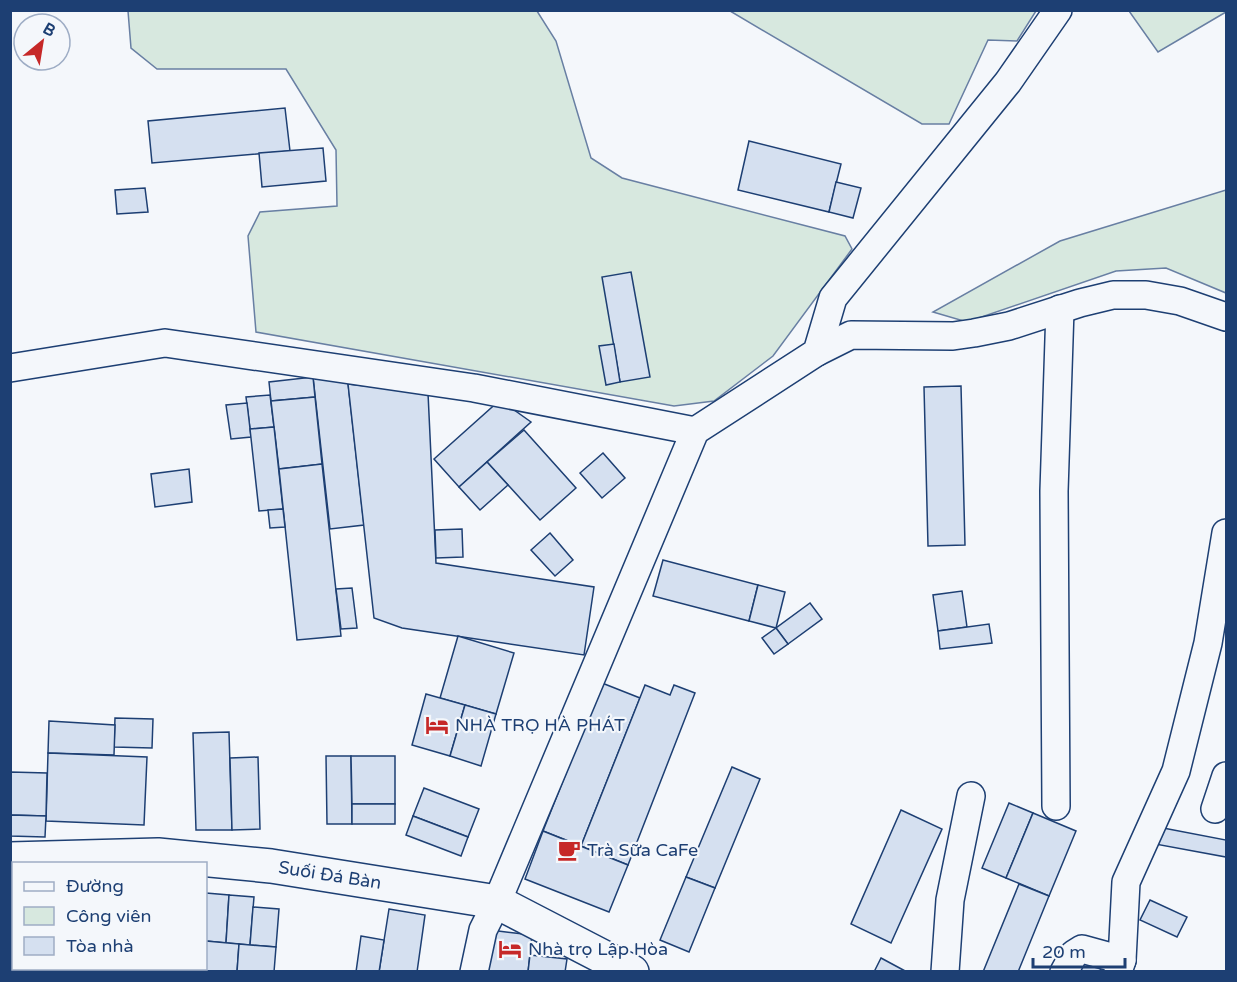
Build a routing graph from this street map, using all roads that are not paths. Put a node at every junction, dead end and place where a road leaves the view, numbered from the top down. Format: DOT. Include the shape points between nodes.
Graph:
graph roads {
  1 [pos="1058,10"];
  2 [pos="1060,309"];
  3 [pos="1227,317"];
  4 [pos="817,352"];
  5 [pos="10,368"];
  6 [pos="695,431"];
  7 [pos="1227,533"];
  8 [pos="1227,776"];
  9 [pos="971,796"];
  10 [pos="1056,806"];
  11 [pos="1215,809"];
  12 [pos="10,859"];
  13 [pos="497,902"];
  14 [pos="1120,966"];
  15 [pos="474,972"];
  16 [pos="632,972"];
  17 [pos="945,972"];
  18 [pos="1064,972"];
  1 -- 4 [label="street" via="1008,82 833,298"];
  2 -- 3 [label="street" via="1113,295 1146,295 1180,301"];
  2 -- 4 [label="street" via="1009,326 952,336 851,335"];
  2 -- 10 [label="street" via="1054,491"];
  4 -- 6 [label="street"];
  5 -- 6 [label="street" via="165,343 474,387"];
  6 -- 13 [label="street"];
  7 -- 14 [label="street" via="1208,643 1176,771 1126,882"];
  8 -- 11 [label="street"];
  9 -- 17 [label="street" via="950,900"];
  12 -- 13 [label="street, Suối Đá Bàn" via="158,855 271,866"];
  13 -- 15 [label="street" via="483,930"];
  13 -- 16 [label="street, Suối Đá Bàn"];
  14 -- 18 [label="street" via="1082,949 1074,954"];
}
